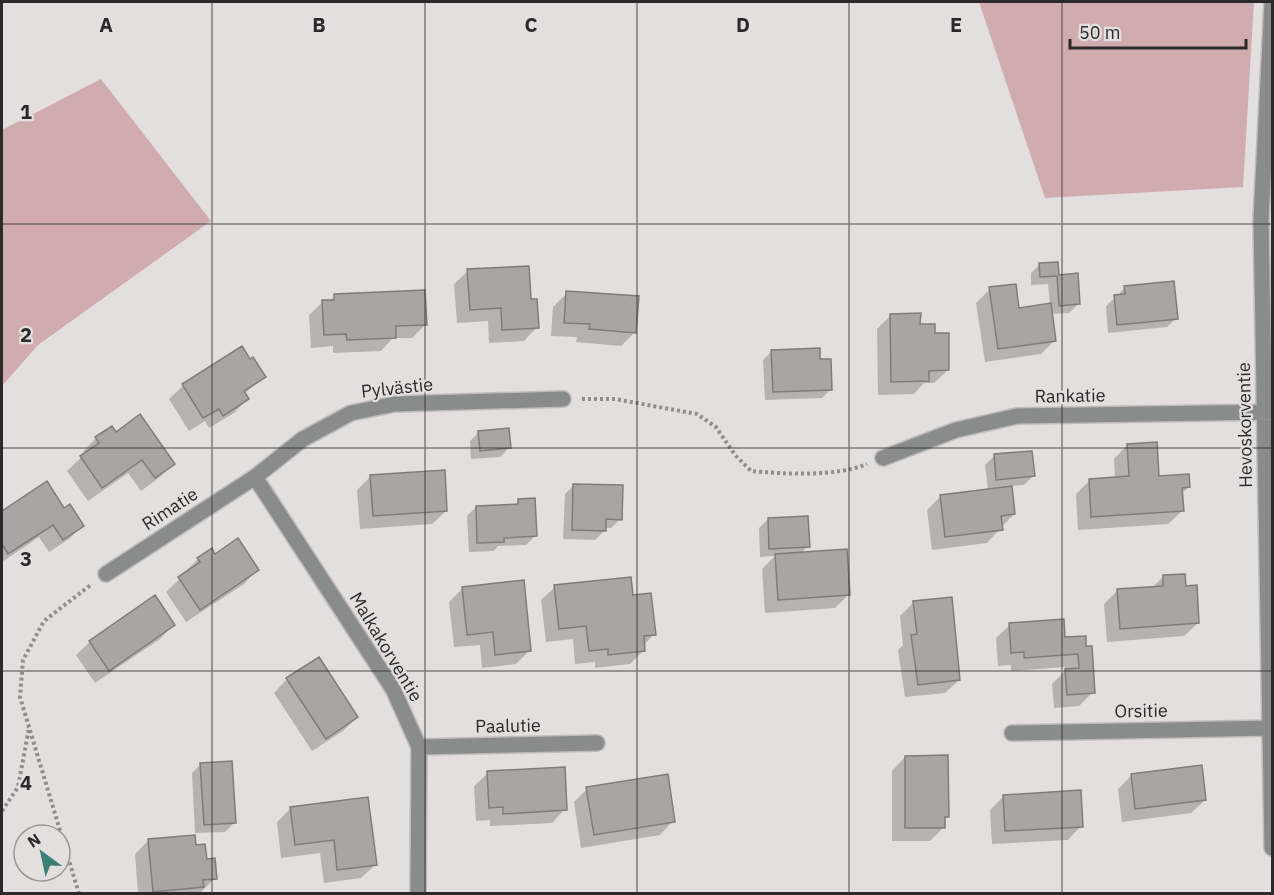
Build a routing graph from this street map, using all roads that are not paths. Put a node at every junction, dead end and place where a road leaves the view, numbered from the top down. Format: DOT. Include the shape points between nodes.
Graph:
graph roads {
  1 [pos="1272,2"];
  2 [pos="563,399"];
  3 [pos="1268,412"];
  4 [pos="883,458"];
  5 [pos="255,477"];
  6 [pos="106,574"];
  7 [pos="1272,728"];
  8 [pos="1012,733"];
  9 [pos="597,743"];
  10 [pos="419,747"];
  11 [pos="1272,848"];
  12 [pos="418,894"];
  1 -- 3 [label="street, Hevoskorventie" via="1261,219"];
  2 -- 5 [label="street, Pylvästie" via="395,404 351,413 303,439"];
  3 -- 4 [label="street, Rankatie" via="1017,416 956,430"];
  3 -- 7 [label="street, Hevoskorventie"];
  5 -- 6 [label="street, Rimatie"];
  5 -- 10 [label="street, Malkakorventie" via="393,689"];
  7 -- 8 [label="street, Orsitie"];
  7 -- 11 [label="street, Hevoskorventie"];
  9 -- 10 [label="street, Paalutie"];
  10 -- 12 [label="street, Malkakorventie"];
}
